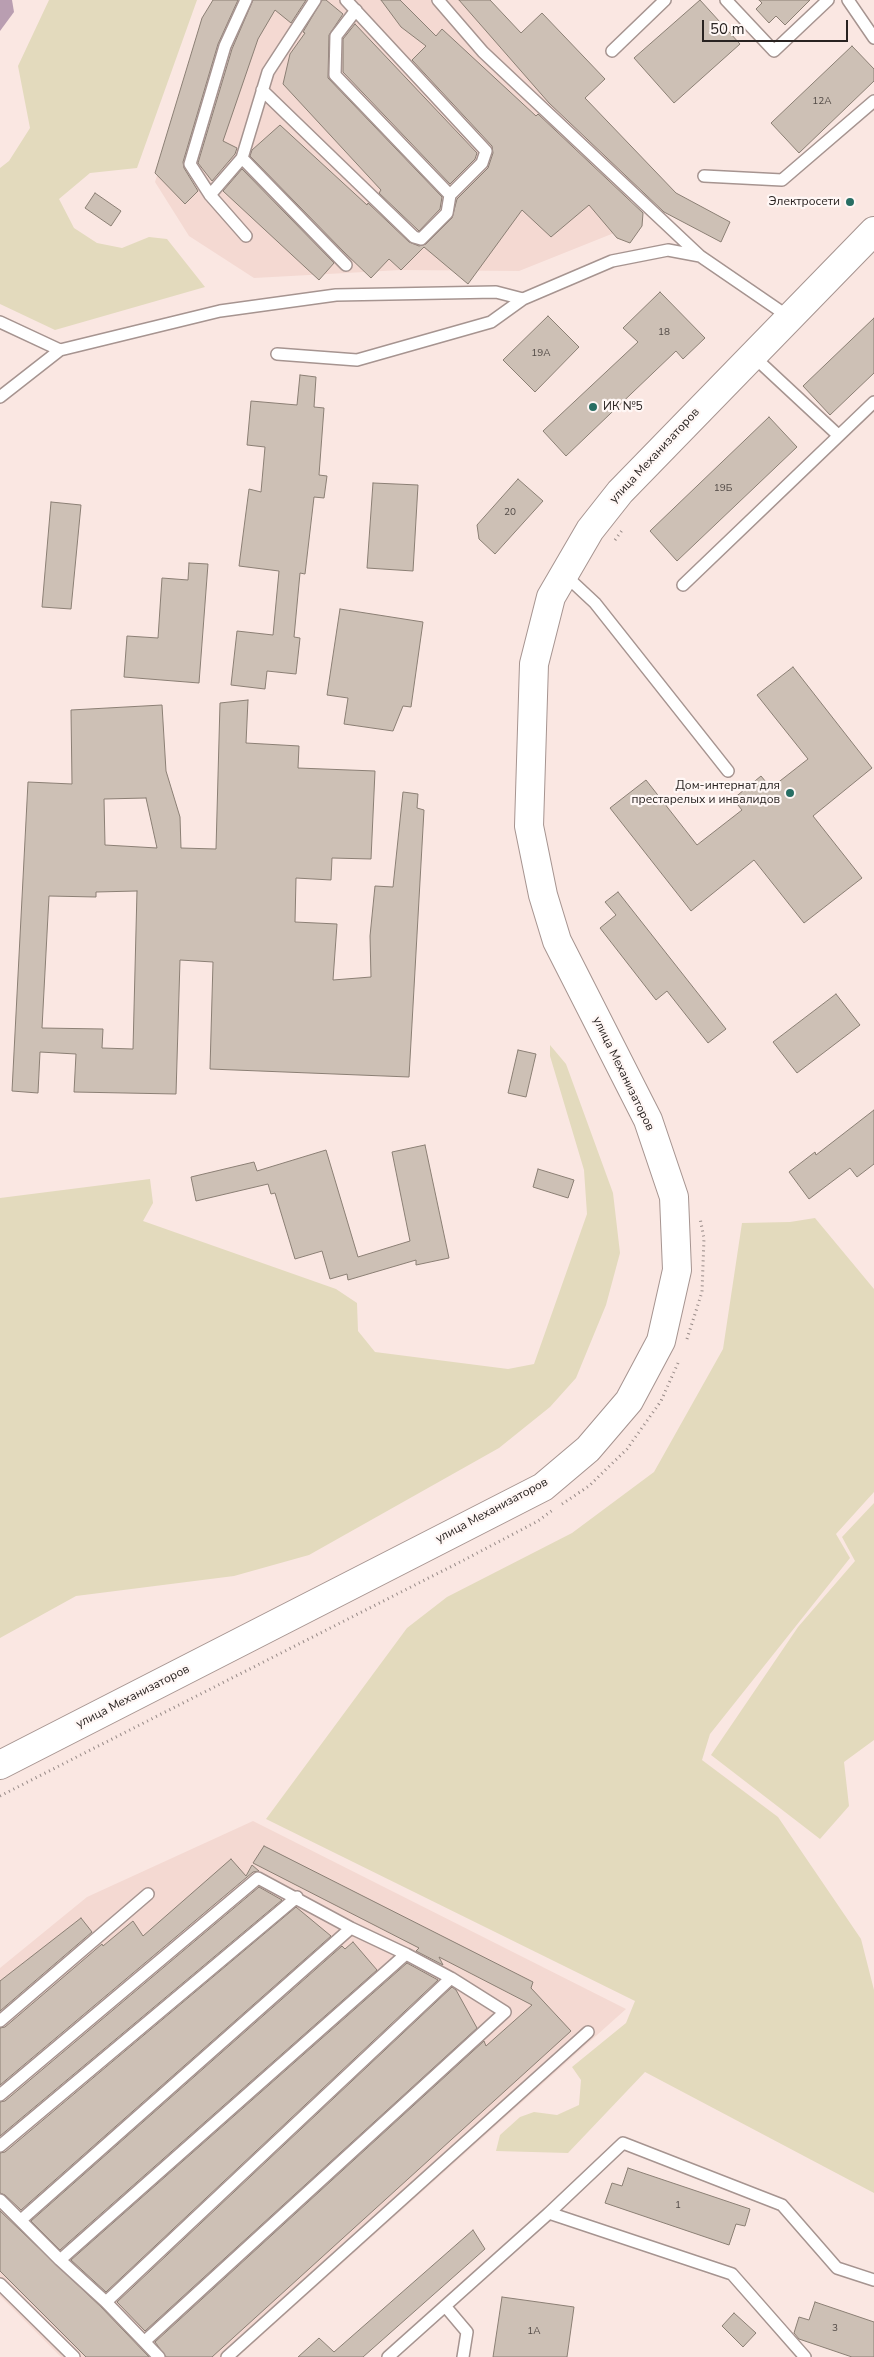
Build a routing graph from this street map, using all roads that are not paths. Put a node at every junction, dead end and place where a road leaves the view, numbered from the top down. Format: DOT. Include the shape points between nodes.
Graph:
graph roads {
  1 [pos="246,0"];
  2 [pos="315,0"];
  3 [pos="346,0"];
  4 [pos="438,0"];
  5 [pos="665,0"];
  6 [pos="726,0"];
  7 [pos="828,0"];
  8 [pos="848,0"];
  9 [pos="356,10"];
  10 [pos="874,38"];
  11 [pos="612,51"];
  12 [pos="262,90"];
  13 [pos="874,101"];
  14 [pos="242,158"];
  15 [pos="704,176"];
  16 [pos="210,195"];
  17 [pos="450,195"];
  18 [pos="874,231"];
  19 [pos="246,236"];
  20 [pos="700,256"];
  21 [pos="346,265"];
  22 [pos="523,299"];
  23 [pos="789,317"];
  24 [pos="0,322"];
  25 [pos="60,350"];
  26 [pos="277,354"];
  27 [pos="752,355"];
  28 [pos="0,397"];
  29 [pos="874,402"];
  30 [pos="838,435"];
  31 [pos="564,574"];
  32 [pos="683,585"];
  33 [pos="728,771"];
  34 [pos="0,1765"];
  35 [pos="148,1894"];
  36 [pos="297,1897"];
  37 [pos="350,1928"];
  38 [pos="406,1954"];
  39 [pos="451,1978"];
  40 [pos="0,2021"];
  41 [pos="588,2032"];
  42 [pos="0,2095"];
  43 [pos="0,2146"];
  44 [pos="0,2200"];
  45 [pos="549,2213"];
  46 [pos="21,2220"];
  47 [pos="60,2260"];
  48 [pos="874,2280"];
  49 [pos="0,2284"];
  50 [pos="106,2302"];
  51 [pos="445,2306"];
  52 [pos="145,2341"];
  53 [pos="74,2357"];
  54 [pos="160,2357"];
  55 [pos="227,2357"];
  56 [pos="388,2357"];
  57 [pos="463,2357"];
  58 [pos="805,2357"];
  1 -- 16 [label="lane" via="224,46 190,164"];
  2 -- 12 [label="lane" via="268,72"];
  3 -- 9 [label="lane"];
  4 -- 20 [label="lane" via="483,52"];
  5 -- 11 [label="lane"];
  6 -- 7 [label="lane" via="774,51"];
  8 -- 10 [label="lane"];
  9 -- 17 [label="lane" via="336,36 335,75"];
  9 -- 17 [label="lane" via="486,151 482,163"];
  12 -- 14 [label="lane"];
  12 -- 17 [label="lane" via="414,237 421,239 447,213"];
  13 -- 15 [label="lane" via="782,180"];
  14 -- 16 [label="lane"];
  14 -- 21 [label="lane"];
  16 -- 19 [label="lane"];
  18 -- 23 [label="main road, улица Механизаторов"];
  20 -- 22 [label="lane" via="668,250 612,261"];
  20 -- 23 [label="lane"];
  22 -- 25 [label="lane" via="496,292 336,295 220,311"];
  22 -- 26 [label="lane" via="491,322 357,360"];
  23 -- 27 [label="main road, улица Механизаторов"];
  24 -- 25 [label="lane"];
  25 -- 28 [label="lane"];
  27 -- 30 [label="lane"];
  27 -- 31 [label="main road, улица Механизаторов" via="620,492 590,530"];
  29 -- 30 [label="lane"];
  30 -- 32 [label="lane"];
  31 -- 33 [label="lane" via="595,602"];
  31 -- 34 [label="main road, улица Механизаторов" via="551,597 534,664 529,826 543,895 557,941 648,1120 674,1197 677,1270 661,1340 629,1402 588,1449 543,1487"];
  35 -- 40 [label="lane"];
  36 -- 37 [label="lane"];
  36 -- 42 [label="lane" via="258,1878"];
  36 -- 43 [label="lane"];
  37 -- 38 [label="lane"];
  37 -- 46 [label="lane"];
  38 -- 39 [label="lane"];
  38 -- 47 [label="lane"];
  39 -- 50 [label="lane"];
  39 -- 52 [label="lane" via="505,2012"];
  41 -- 55 [label="lane"];
  44 -- 46 [label="lane"];
  45 -- 48 [label="lane" via="623,2143 782,2204 837,2268"];
  45 -- 51 [label="lane"];
  45 -- 58 [label="lane" via="732,2274"];
  46 -- 47 [label="lane"];
  47 -- 50 [label="lane"];
  49 -- 53 [label="lane"];
  50 -- 52 [label="lane"];
  51 -- 56 [label="lane"];
  51 -- 57 [label="lane" via="467,2332"];
  52 -- 54 [label="lane"];
}
